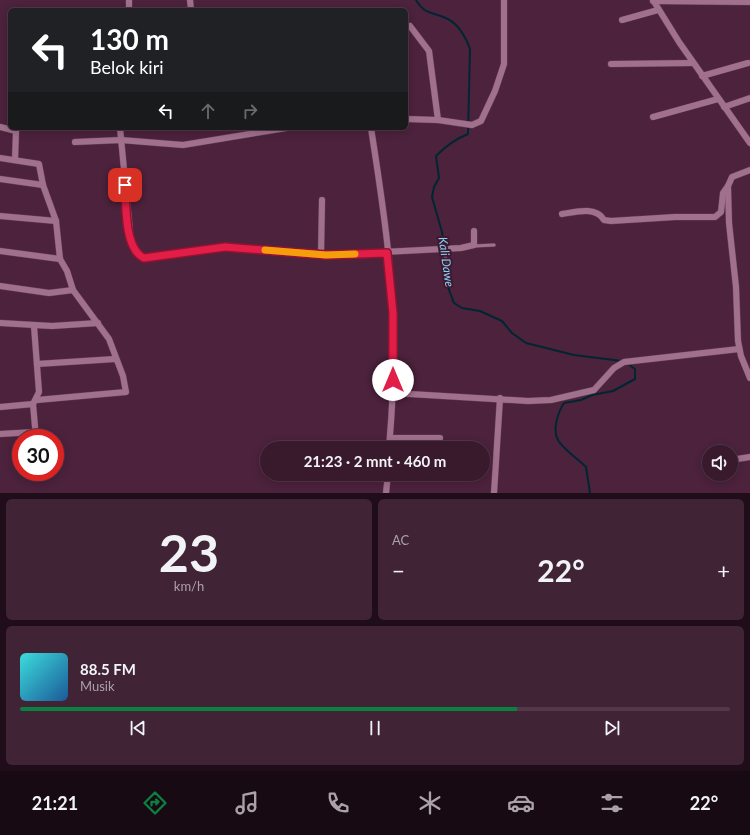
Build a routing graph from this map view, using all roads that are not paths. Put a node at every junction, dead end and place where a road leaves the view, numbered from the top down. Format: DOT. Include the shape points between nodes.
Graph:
graph roads {
  1 [pos="504,0"];
  2 [pos="653,1"];
  3 [pos="750,2"];
  4 [pos="658,10"];
  5 [pos="622,20"];
  6 [pos="410,26"];
  7 [pos="693,63"];
  8 [pos="748,63"];
  9 [pos="611,64"];
  10 [pos="702,76"];
  11 [pos="750,98"];
  12 [pos="718,99"];
  13 [pos="724,107"];
  14 [pos="653,118"];
  15 [pos="408,119"];
  16 [pos="438,120"];
  17 [pos="12,130"];
  18 [pos="120,130"];
  19 [pos="274,130"];
  20 [pos="371,130"];
  21 [pos="121,140"];
  22 [pos="76,142"];
  23 [pos="750,143"];
  24 [pos="0,158"];
  25 [pos="15,160"];
  26 [pos="750,170"];
  27 [pos="0,179"];
  28 [pos="43,185"];
  29 [pos="728,186"];
  30 [pos="322,200"];
  31 [pos="562,214"];
  32 [pos="0,216"];
  33 [pos="56,222"];
  34 [pos="474,231"];
  35 [pos="494,245"];
  36 [pos="472,246"];
  37 [pos="444,249"];
  38 [pos="0,251"];
  39 [pos="387,253"];
  40 [pos="321,255"];
  41 [pos="60,259"];
  42 [pos="449,278"];
  43 [pos="0,286"];
  44 [pos="73,290"];
  45 [pos="98,323"];
  46 [pos="0,324"];
  47 [pos="34,326"];
  48 [pos="739,349"];
  49 [pos="116,359"];
  50 [pos="38,364"];
  51 [pos="750,378"];
  52 [pos="393,393"];
  53 [pos="500,398"];
  54 [pos="35,402"];
  55 [pos="0,407"];
  56 [pos="36,429"];
  57 [pos="0,434"];
  58 [pos="12,434"];
  59 [pos="390,438"];
  60 [pos="440,438"];
  61 [pos="390,441"];
  62 [pos="750,457"];
  63 [pos="738,459"];
  64 [pos="387,481"];
  65 [pos="386,493"];
  66 [pos="494,493"];
  1 -- 16 [label="street" via="504,64 481,121 472,125"];
  2 -- 3 [label="street"];
  2 -- 4 [label="street"];
  4 -- 5 [label="street"];
  4 -- 7 [label="street"];
  6 -- 16 [label="street" via="430,51"];
  7 -- 9 [label="street"];
  7 -- 10 [label="street"];
  8 -- 10 [label="street"];
  10 -- 12 [label="street"];
  11 -- 13 [label="street"];
  12 -- 13 [label="street"];
  12 -- 14 [label="street"];
  13 -- 23 [label="street"];
  15 -- 16 [label="street"];
  17 -- 25 [label="street" via="16,131"];
  18 -- 21 [label="street"];
  19 -- 21 [label="street" via="183,145"];
  20 -- 39 [label="street"];
  21 -- 22 [label="street"];
  21 -- 40 [label="street" via="131,242 139,256 150,258 235,247"];
  24 -- 25 [label="street"];
  25 -- 28 [label="street" via="40,164"];
  26 -- 29 [label="street" via="732,177"];
  27 -- 28 [label="street"];
  28 -- 33 [label="street"];
  29 -- 31 [label="street" via="723,193 721,212 715,216 611,221 604,220 600,214 592,212"];
  29 -- 48 [label="street"];
  30 -- 40 [label="street"];
  32 -- 33 [label="street"];
  33 -- 41 [label="street"];
  34 -- 36 [label="street"];
  35 -- 36 [label="lane"];
  36 -- 37 [label="street"];
  37 -- 39 [label="street"];
  37 -- 42 [label="lane"];
  38 -- 41 [label="street"];
  39 -- 40 [label="street"];
  39 -- 52 [label="street" via="393,313"];
  41 -- 44 [label="street"];
  43 -- 44 [label="street" via="49,293"];
  44 -- 45 [label="street"];
  45 -- 47 [label="street"];
  45 -- 49 [label="street" via="109,339"];
  46 -- 47 [label="street"];
  47 -- 50 [label="street"];
  48 -- 51 [label="street"];
  48 -- 53 [label="street" via="629,360 614,368 594,390 562,399 540,401"];
  49 -- 50 [label="street"];
  49 -- 54 [label="street" via="126,392"];
  50 -- 54 [label="street" via="39,392"];
  52 -- 53 [label="street"];
  52 -- 59 [label="street"];
  53 -- 66 [label="street"];
  54 -- 55 [label="street"];
  54 -- 56 [label="street"];
  57 -- 58 [label="street"];
  59 -- 60 [label="street"];
  59 -- 61 [label="street"];
  62 -- 63 [label="street"];
  64 -- 65 [label="street"];
}
